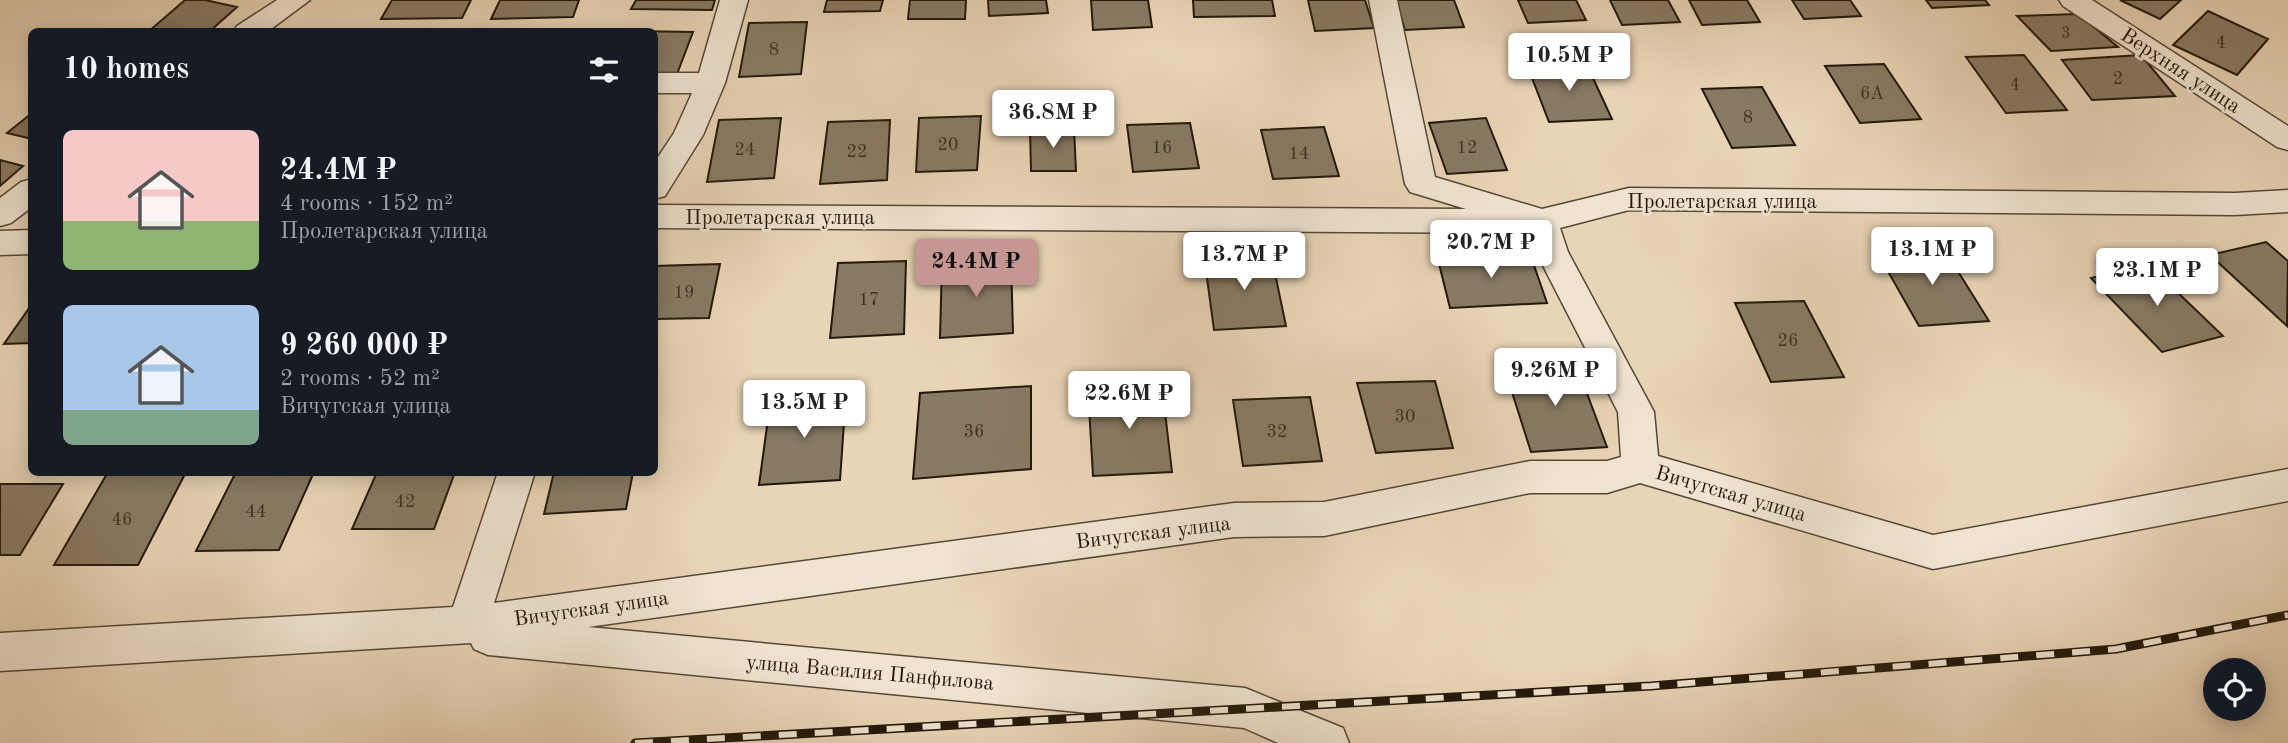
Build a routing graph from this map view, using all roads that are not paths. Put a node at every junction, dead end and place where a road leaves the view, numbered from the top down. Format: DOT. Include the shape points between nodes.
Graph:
graph roads {
  1 [pos="296,0"];
  2 [pos="734,0"];
  3 [pos="1383,0"];
  4 [pos="2073,0"];
  5 [pos="253,28"];
  6 [pos="658,83"];
  7 [pos="711,83"];
  8 [pos="2288,140"];
  9 [pos="658,182"];
  10 [pos="28,193"];
  11 [pos="2288,201"];
  12 [pos="0,215"];
  13 [pos="658,216"];
  14 [pos="1542,221"];
  15 [pos="28,242"];
  16 [pos="0,243"];
  17 [pos="1640,467"];
  18 [pos="516,476"];
  19 [pos="2288,485"];
  20 [pos="467,625"];
  21 [pos="405,628"];
  22 [pos="0,652"];
  23 [pos="1328,743"];
  1 -- 5 [label="street"];
  2 -- 7 [label="street"];
  3 -- 14 [label="street" via="1421,184"];
  4 -- 8 [label="street, Верхняя улица"];
  6 -- 7 [label="street"];
  7 -- 9 [label="street" via="688,135"];
  10 -- 12 [label="street"];
  11 -- 14 [label="street, Пролетарская улица" via="1629,199"];
  13 -- 14 [label="street, Пролетарская улица"];
  14 -- 17 [label="street" via="1552,252 1636,412"];
  15 -- 16 [label="street"];
  17 -- 19 [label="street, Вичугская улица" via="1933,552"];
  17 -- 20 [label="street, Вичугская улица" via="1607,477 1530,477 1324,519 1234,520"];
  18 -- 20 [label="street"];
  20 -- 21 [label="street, Вичугская улица"];
  21 -- 22 [label="street, Вичугская улица"];
  21 -- 23 [label="street, улица Василия Панфилова" via="1245,708"];
}
